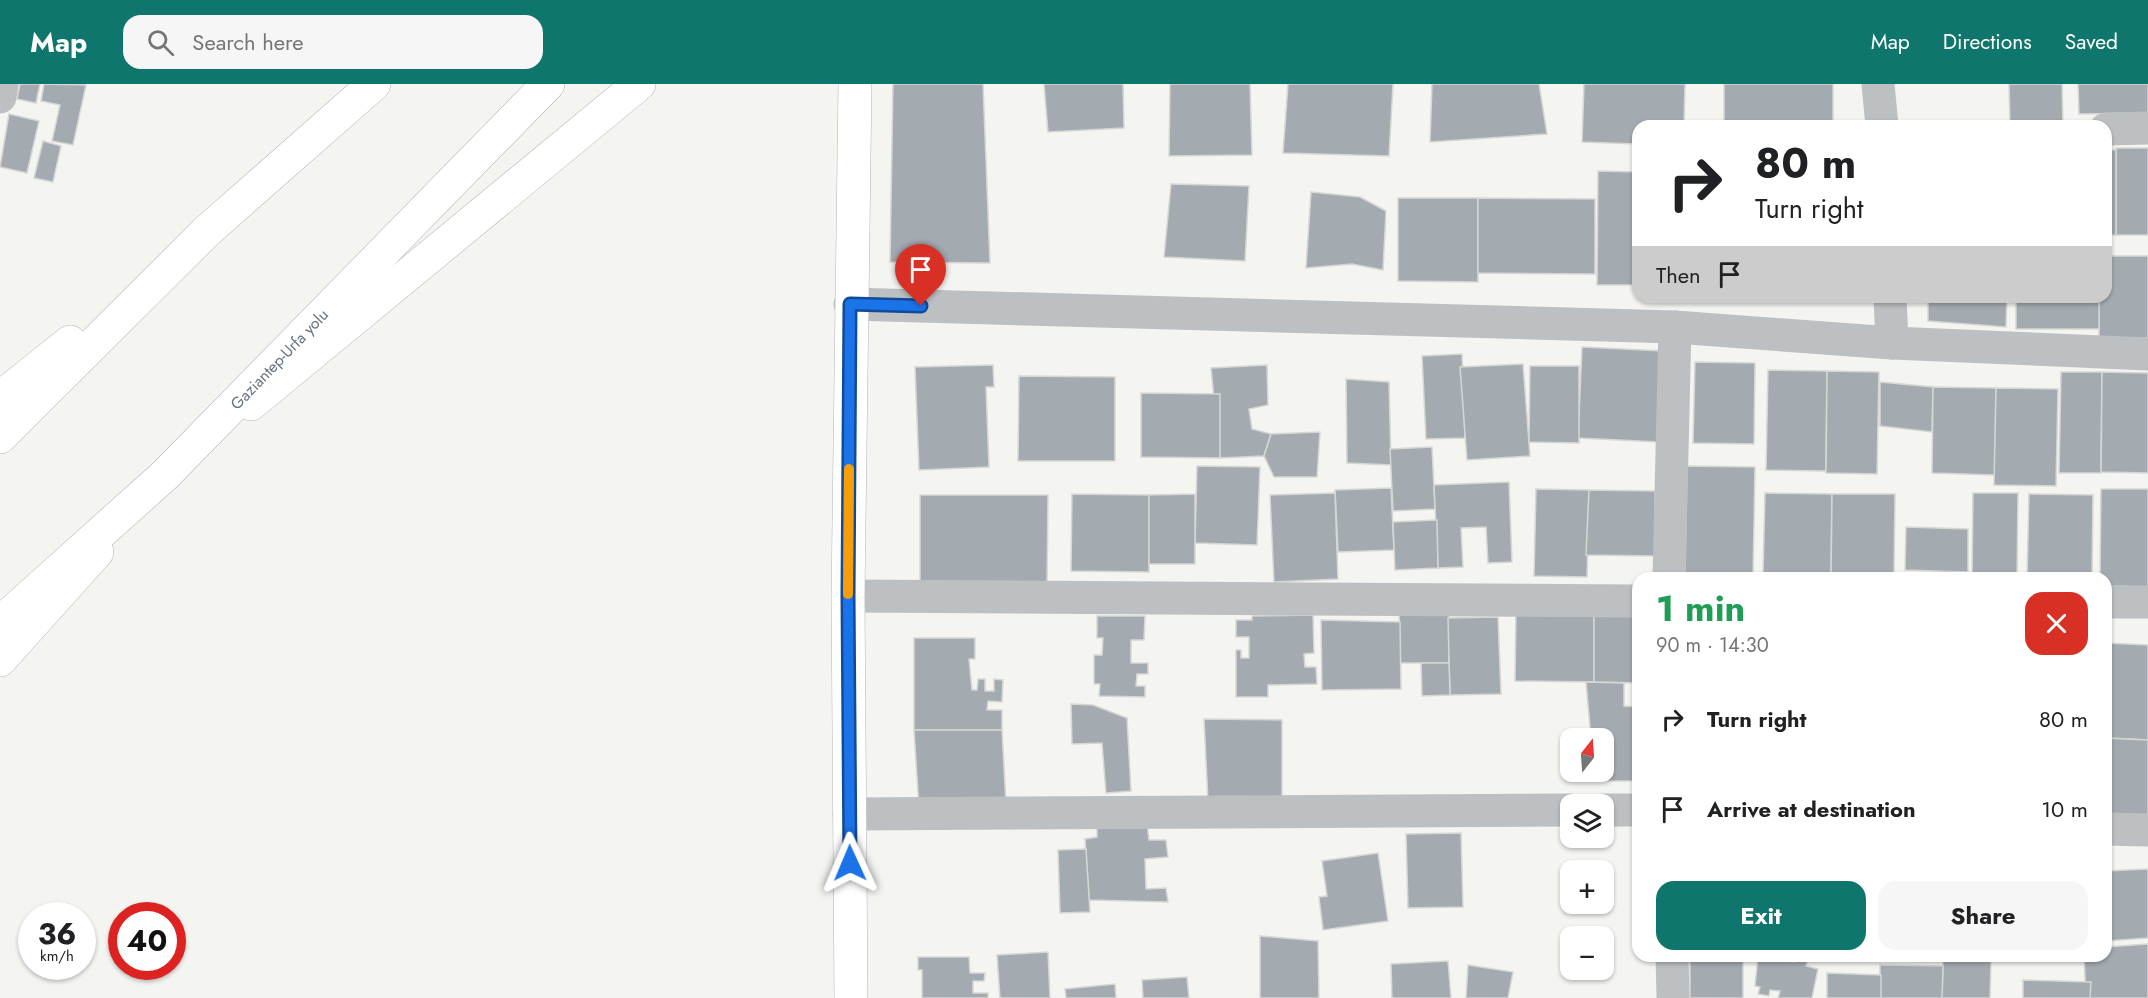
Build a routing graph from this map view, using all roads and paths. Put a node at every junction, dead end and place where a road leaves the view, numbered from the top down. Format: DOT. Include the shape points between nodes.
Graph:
graph roads {
  1 [pos="2,84"];
  2 [pos="374,84"];
  3 [pos="548,84"];
  4 [pos="639,84"];
  5 [pos="855,84"];
  6 [pos="1878,84"];
  7 [pos="0,97"];
  8 [pos="1881,120"];
  9 [pos="2148,128"];
  10 [pos="2112,129"];
  11 [pos="207,231"];
  12 [pos="1890,303"];
  13 [pos="850,304"];
  14 [pos="1675,327"];
  15 [pos="1892,343"];
  16 [pos="2148,354"];
  17 [pos="0,398"];
  18 [pos="0,437"];
  19 [pos="165,475"];
  20 [pos="1669,572"];
  21 [pos="848,596"];
  22 [pos="1632,601"];
  23 [pos="2112,602"];
  24 [pos="2148,602"];
  25 [pos="0,623"];
  26 [pos="0,660"];
  27 [pos="1560,810"];
  28 [pos="1614,810"];
  29 [pos="1632,810"];
  30 [pos="849,814"];
  31 [pos="2112,829"];
  32 [pos="2148,830"];
  33 [pos="1672,962"];
  34 [pos="852,998"];
  35 [pos="1673,998"];
  1 -- 7 [label="street"];
  2 -- 11 [label="main road"];
  3 -- 19 [label="main road, Gaziantep-Urfa yolu"];
  4 -- 19 [label="main road"];
  5 -- 13 [label="main road"];
  6 -- 8 [label="street"];
  9 -- 10 [label="street"];
  11 -- 17 [label="main road"];
  11 -- 18 [label="main road"];
  12 -- 15 [label="street"];
  13 -- 14 [label="street"];
  13 -- 21 [label="main road"];
  14 -- 15 [label="street"];
  14 -- 20 [label="street"];
  15 -- 16 [label="street"];
  19 -- 25 [label="main road, Gaziantep-Urfa yolu"];
  19 -- 26 [label="main road"];
  21 -- 22 [label="street"];
  21 -- 30 [label="main road"];
  23 -- 24 [label="street"];
  27 -- 30 [label="street"];
  28 -- 29 [label="street"];
  30 -- 34 [label="main road"];
  31 -- 32 [label="street"];
  33 -- 35 [label="street"];
}
